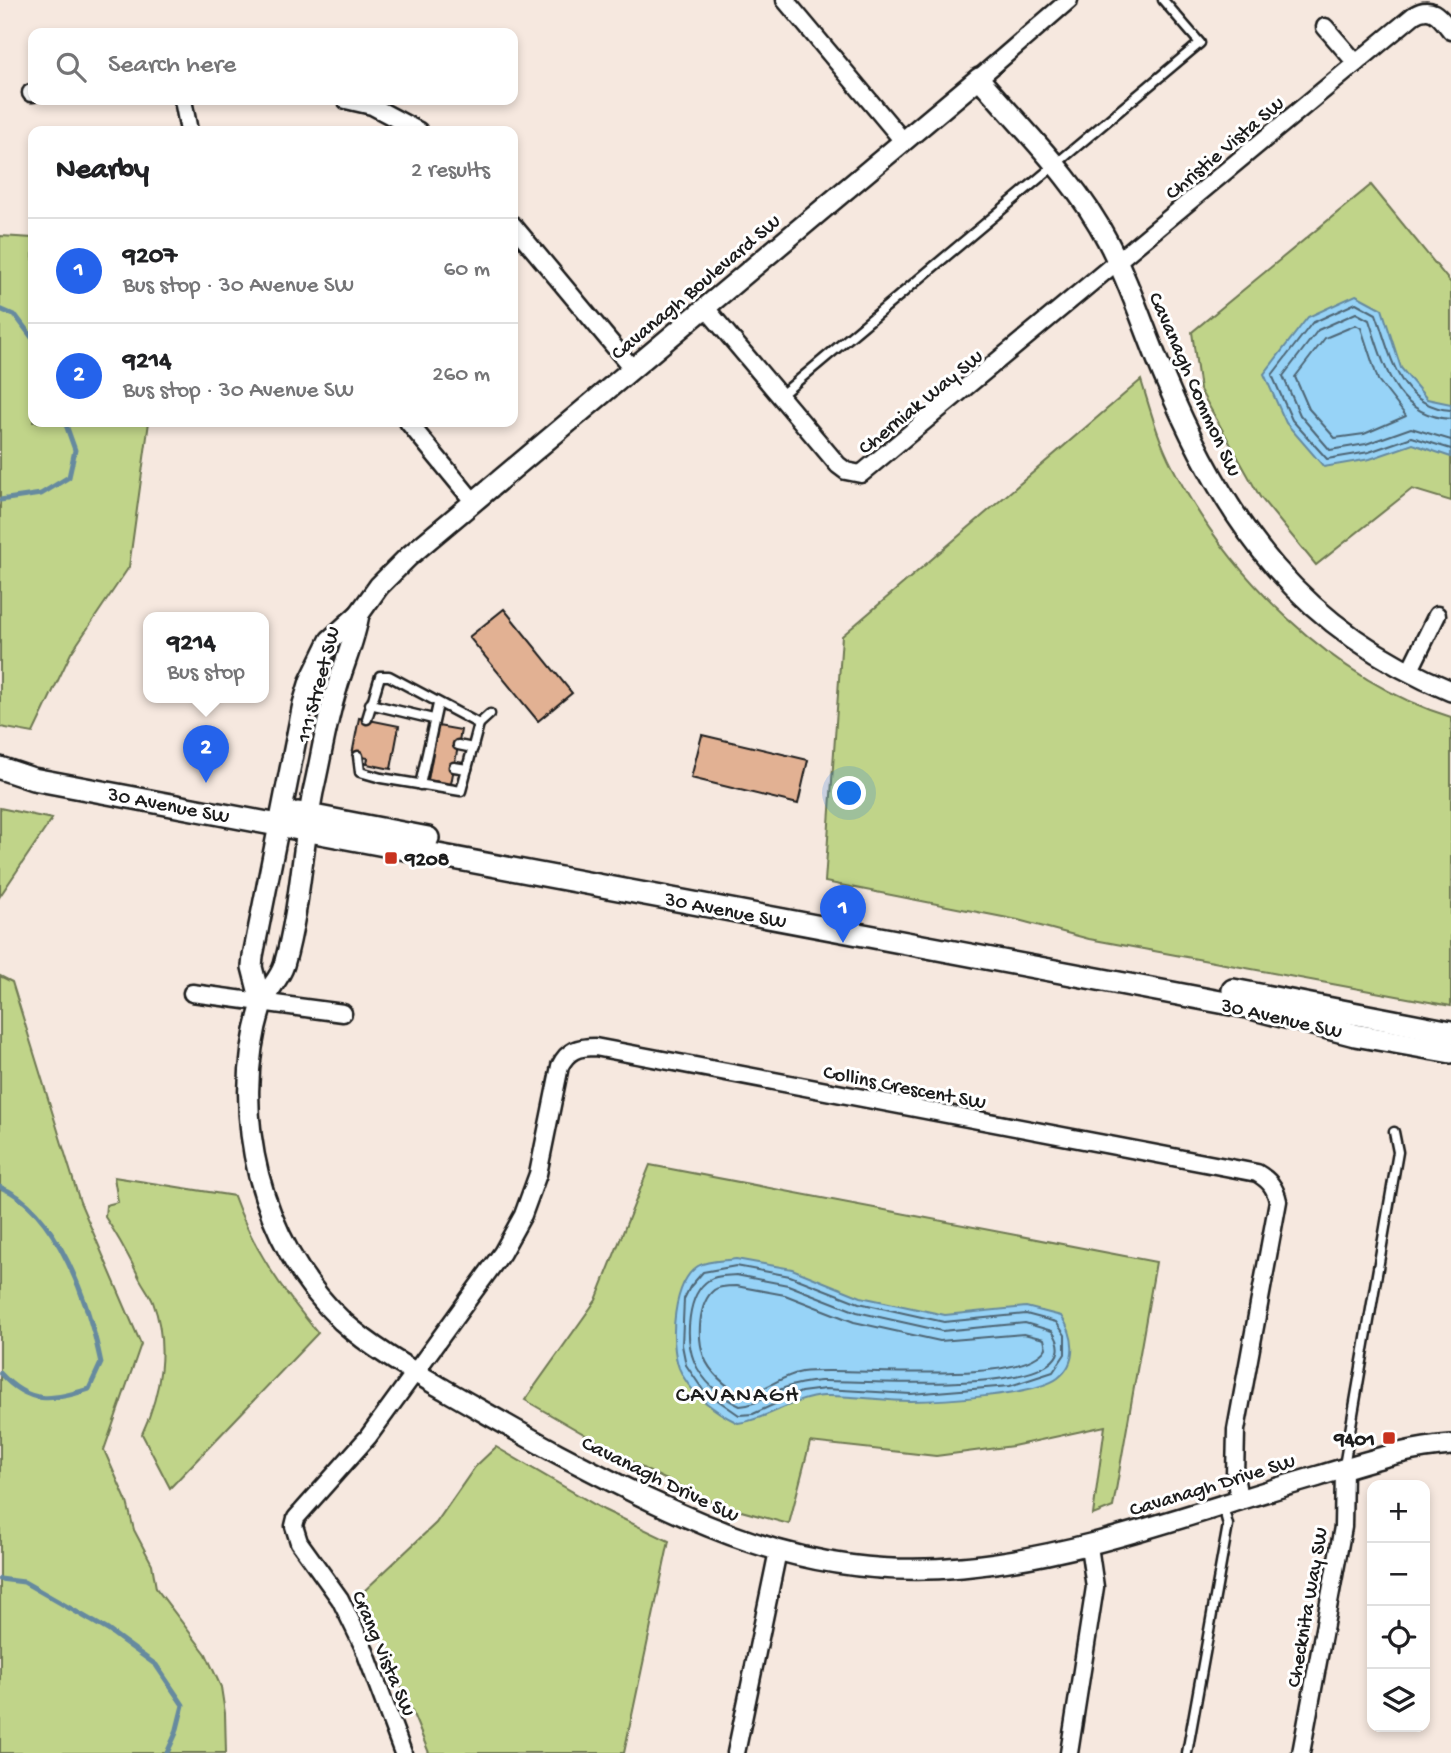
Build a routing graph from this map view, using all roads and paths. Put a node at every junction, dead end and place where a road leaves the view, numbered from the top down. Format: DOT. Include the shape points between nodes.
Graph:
graph roads {
  1 [pos="785,0"];
  2 [pos="1069,0"];
  3 [pos="1163,0"];
  4 [pos="1325,27"];
  5 [pos="1451,31"];
  6 [pos="1356,63"];
  7 [pos="979,78"];
  8 [pos="184,105"];
  9 [pos="368,105"];
  10 [pos="188,126"];
  11 [pos="410,126"];
  12 [pos="904,142"];
  13 [pos="1054,166"];
  14 [pos="518,231"];
  15 [pos="1118,264"];
  16 [pos="705,307"];
  17 [pos="632,368"];
  18 [pos="781,396"];
  19 [pos="412,427"];
  20 [pos="473,500"];
  21 [pos="359,614"];
  22 [pos="1437,615"];
  23 [pos="1409,672"];
  24 [pos="1451,691"];
  25 [pos="370,704"];
  26 [pos="438,704"];
  27 [pos="489,713"];
  28 [pos="367,719"];
  29 [pos="433,719"];
  30 [pos="479,724"];
  31 [pos="458,745"];
  32 [pos="473,747"];
  33 [pos="358,756"];
  34 [pos="0,762"];
  35 [pos="454,767"];
  36 [pos="0,768"];
  37 [pos="467,769"];
  38 [pos="420,785"];
  39 [pos="281,818"];
  40 [pos="308,822"];
  41 [pos="192,993"];
  42 [pos="261,1002"];
  43 [pos="343,1013"];
  44 [pos="1451,1032"];
  45 [pos="1451,1052"];
  46 [pos="1394,1132"];
  47 [pos="415,1372"];
  48 [pos="1451,1445"];
  49 [pos="1344,1469"];
  50 [pos="1231,1501"];
  51 [pos="1089,1546"];
  52 [pos="778,1551"];
  53 [pos="403,1753"];
  54 [pos="736,1753"];
  55 [pos="1069,1753"];
  56 [pos="1187,1753"];
  57 [pos="1301,1753"];
  1 -- 12 [label="street"];
  2 -- 7 [label="street, Cavanagh Boulevard SW"];
  3 -- 13 [label="lane" via="1200,43"];
  4 -- 6 [label="street"];
  5 -- 6 [label="street, Christie Vista SW" via="1433,11 1420,12"];
  6 -- 15 [label="street, Christie Vista SW"];
  7 -- 12 [label="street, Cavanagh Boulevard SW"];
  7 -- 13 [label="street, Cavanagh Common SW"];
  8 -- 10 [label="street"];
  9 -- 11 [label="street"];
  12 -- 16 [label="street, Cavanagh Boulevard SW"];
  13 -- 15 [label="street, Cavanagh Common SW" via="1088,211"];
  13 -- 18 [label="lane"];
  14 -- 17 [label="street"];
  15 -- 18 [label="street, Cherniak Way SW" via="861,474 838,465"];
  15 -- 23 [label="street, Cavanagh Common SW" via="1197,450 1248,534 1308,604 1339,630"];
  16 -- 17 [label="street, Cavanagh Boulevard SW"];
  16 -- 18 [label="street, Cherniak Way SW"];
  17 -- 20 [label="street, Cavanagh Boulevard SW"];
  19 -- 20 [label="street"];
  20 -- 21 [label="street, Cavanagh Boulevard SW" via="392,571"];
  21 -- 39 [label="street, 111 Street SW" via="330,640 310,681"];
  21 -- 40 [label="street, 111 Street SW" via="335,693"];
  22 -- 23 [label="street"];
  23 -- 24 [label="street, Cavanagh Common SW"];
  25 -- 26 [label="lane" via="380,676 389,676"];
  25 -- 28 [label="lane"];
  25 -- 29 [label="lane"];
  26 -- 29 [label="lane"];
  26 -- 30 [label="lane"];
  27 -- 30 [label="lane"];
  29 -- 38 [label="lane" via="428,763"];
  30 -- 32 [label="lane"];
  31 -- 32 [label="lane"];
  32 -- 37 [label="lane"];
  33 -- 38 [label="lane" via="360,772"];
  34 -- 39 [label="main road, 30 Avenue SW"];
  35 -- 37 [label="lane"];
  36 -- 39 [label="main road, 30 Avenue SW" via="33,779"];
  37 -- 38 [label="lane" via="461,791"];
  39 -- 40 [label="main road, 30 Avenue SW"];
  39 -- 42 [label="street, Cavanagh Drive SW" via="253,956"];
  40 -- 42 [label="street, Cavanagh Drive SW" via="284,964"];
  40 -- 44 [label="main road, 30 Avenue SW"];
  40 -- 45 [label="main road, 30 Avenue SW" via="1247,1007 1355,1035"];
  41 -- 42 [label="street"];
  42 -- 43 [label="street"];
  42 -- 47 [label="street, Cavanagh Drive SW" via="253,1051 251,1130 268,1207 318,1295 370,1343"];
  46 -- 49 [label="lane" via="1398,1152"];
  47 -- 50 [label="street, Collins Crescent SW" via="491,1270 523,1215 543,1157 564,1059 576,1049 595,1047 1265,1178 1278,1201 1236,1430"];
  47 -- 52 [label="street, Cavanagh Drive SW" via="671,1512"];
  47 -- 53 [label="street, Crang Vista SW" via="359,1447 300,1512 294,1526 299,1542 351,1619"];
  48 -- 49 [label="street, Cavanagh Drive SW" via="1408,1450"];
  49 -- 50 [label="street, Cavanagh Drive SW"];
  49 -- 57 [label="street, Checknita Way SW" via="1343,1527"];
  50 -- 51 [label="street, Cavanagh Drive SW"];
  50 -- 56 [label="lane"];
  51 -- 52 [label="street, Cavanagh Drive SW" via="992,1564 919,1569 850,1565"];
  51 -- 55 [label="street" via="1095,1587"];
  52 -- 54 [label="street"];
}
